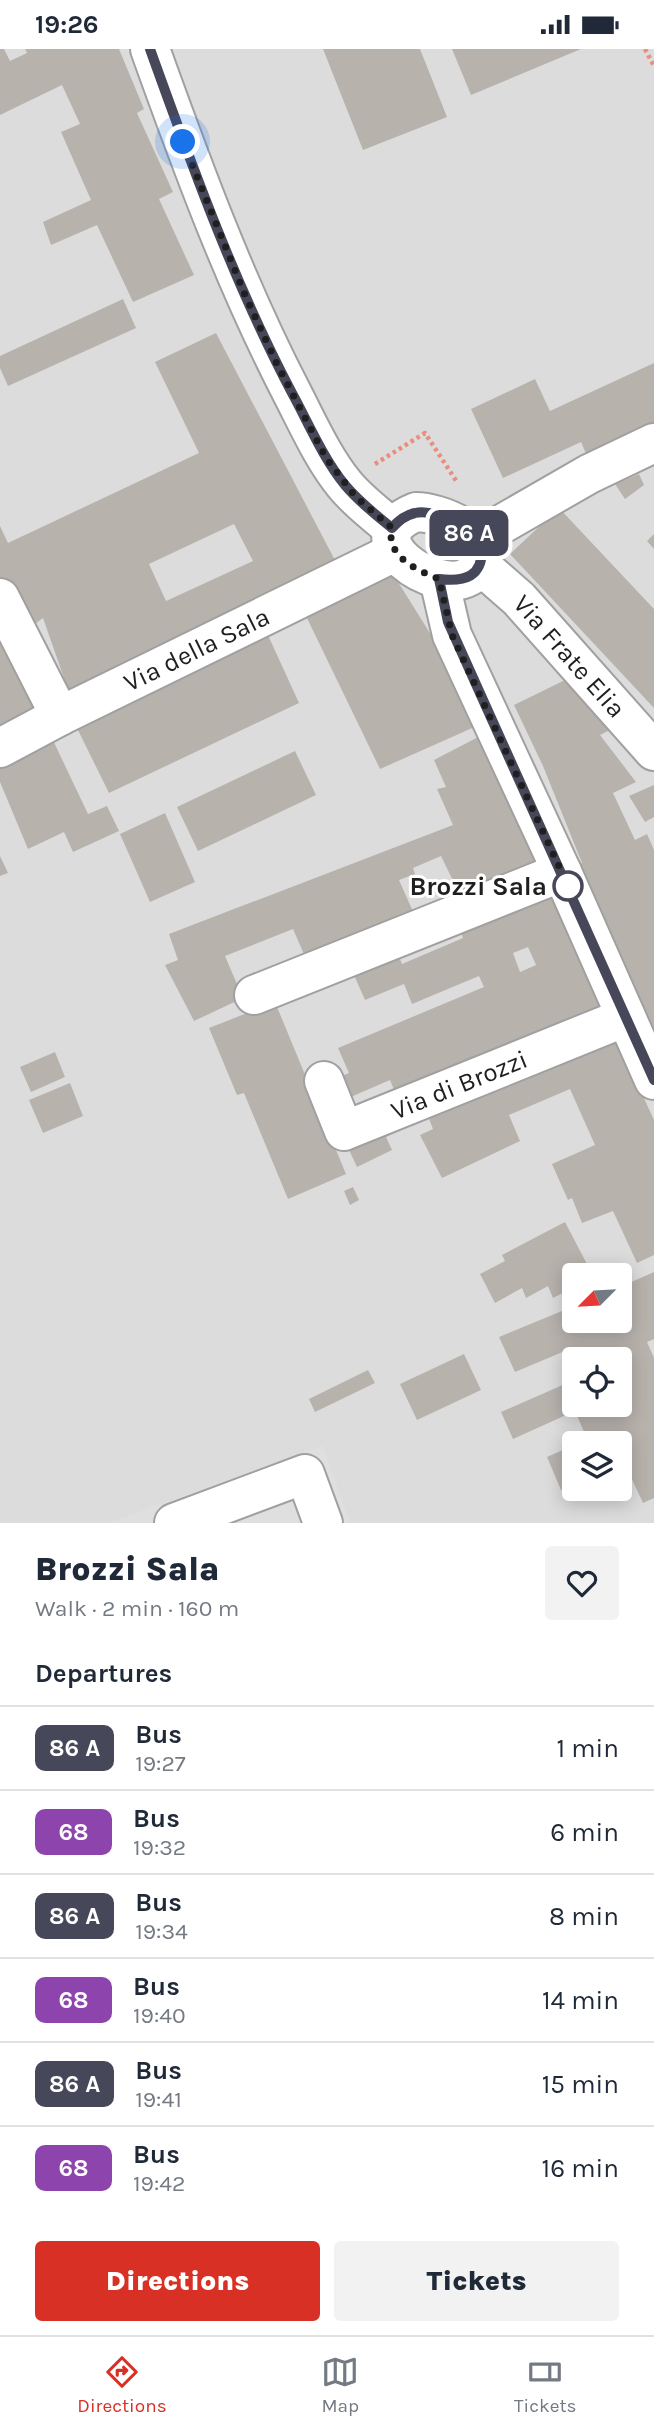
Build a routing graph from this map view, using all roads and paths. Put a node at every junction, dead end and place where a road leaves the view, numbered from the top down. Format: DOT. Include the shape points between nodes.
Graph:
graph roads {
  1 [pos="150,49"];
  2 [pos="645,49"];
  3 [pos="654,66"];
  4 [pos="654,443"];
  5 [pos="366,469"];
  6 [pos="463,491"];
  7 [pos="394,540"];
  8 [pos="478,552"];
  9 [pos="439,579"];
  10 [pos="0,598"];
  11 [pos="60,716"];
  12 [pos="0,748"];
  13 [pos="654,751"];
  14 [pos="562,872"];
  15 [pos="254,995"];
  16 [pos="626,1017"];
  17 [pos="654,1080"];
  18 [pos="324,1081"];
  19 [pos="174,1523"];
  20 [pos="323,1523"];
  1 -- 7 [label="street" via="214,222 277,364 326,458"];
  2 -- 3 [label="path"];
  4 -- 8 [label="street" via="589,474"];
  5 -- 6 [label="path" via="425,433"];
  7 -- 8 [label="street" via="406,516 426,512 456,524"];
  7 -- 9 [label="street" via="402,559"];
  7 -- 11 [label="street, Via della Sala"];
  8 -- 9 [label="street" via="468,578"];
  8 -- 13 [label="street, Via Frate Elia"];
  9 -- 14 [label="street" via="452,635"];
  10 -- 11 [label="street"];
  11 -- 12 [label="street, Via della Sala"];
  14 -- 15 [label="street"];
  14 -- 16 [label="street"];
  16 -- 17 [label="street"];
  16 -- 18 [label="street, Via di Brozzi" via="344,1131"];
  19 -- 20 [label="street" via="305,1474"];
}
